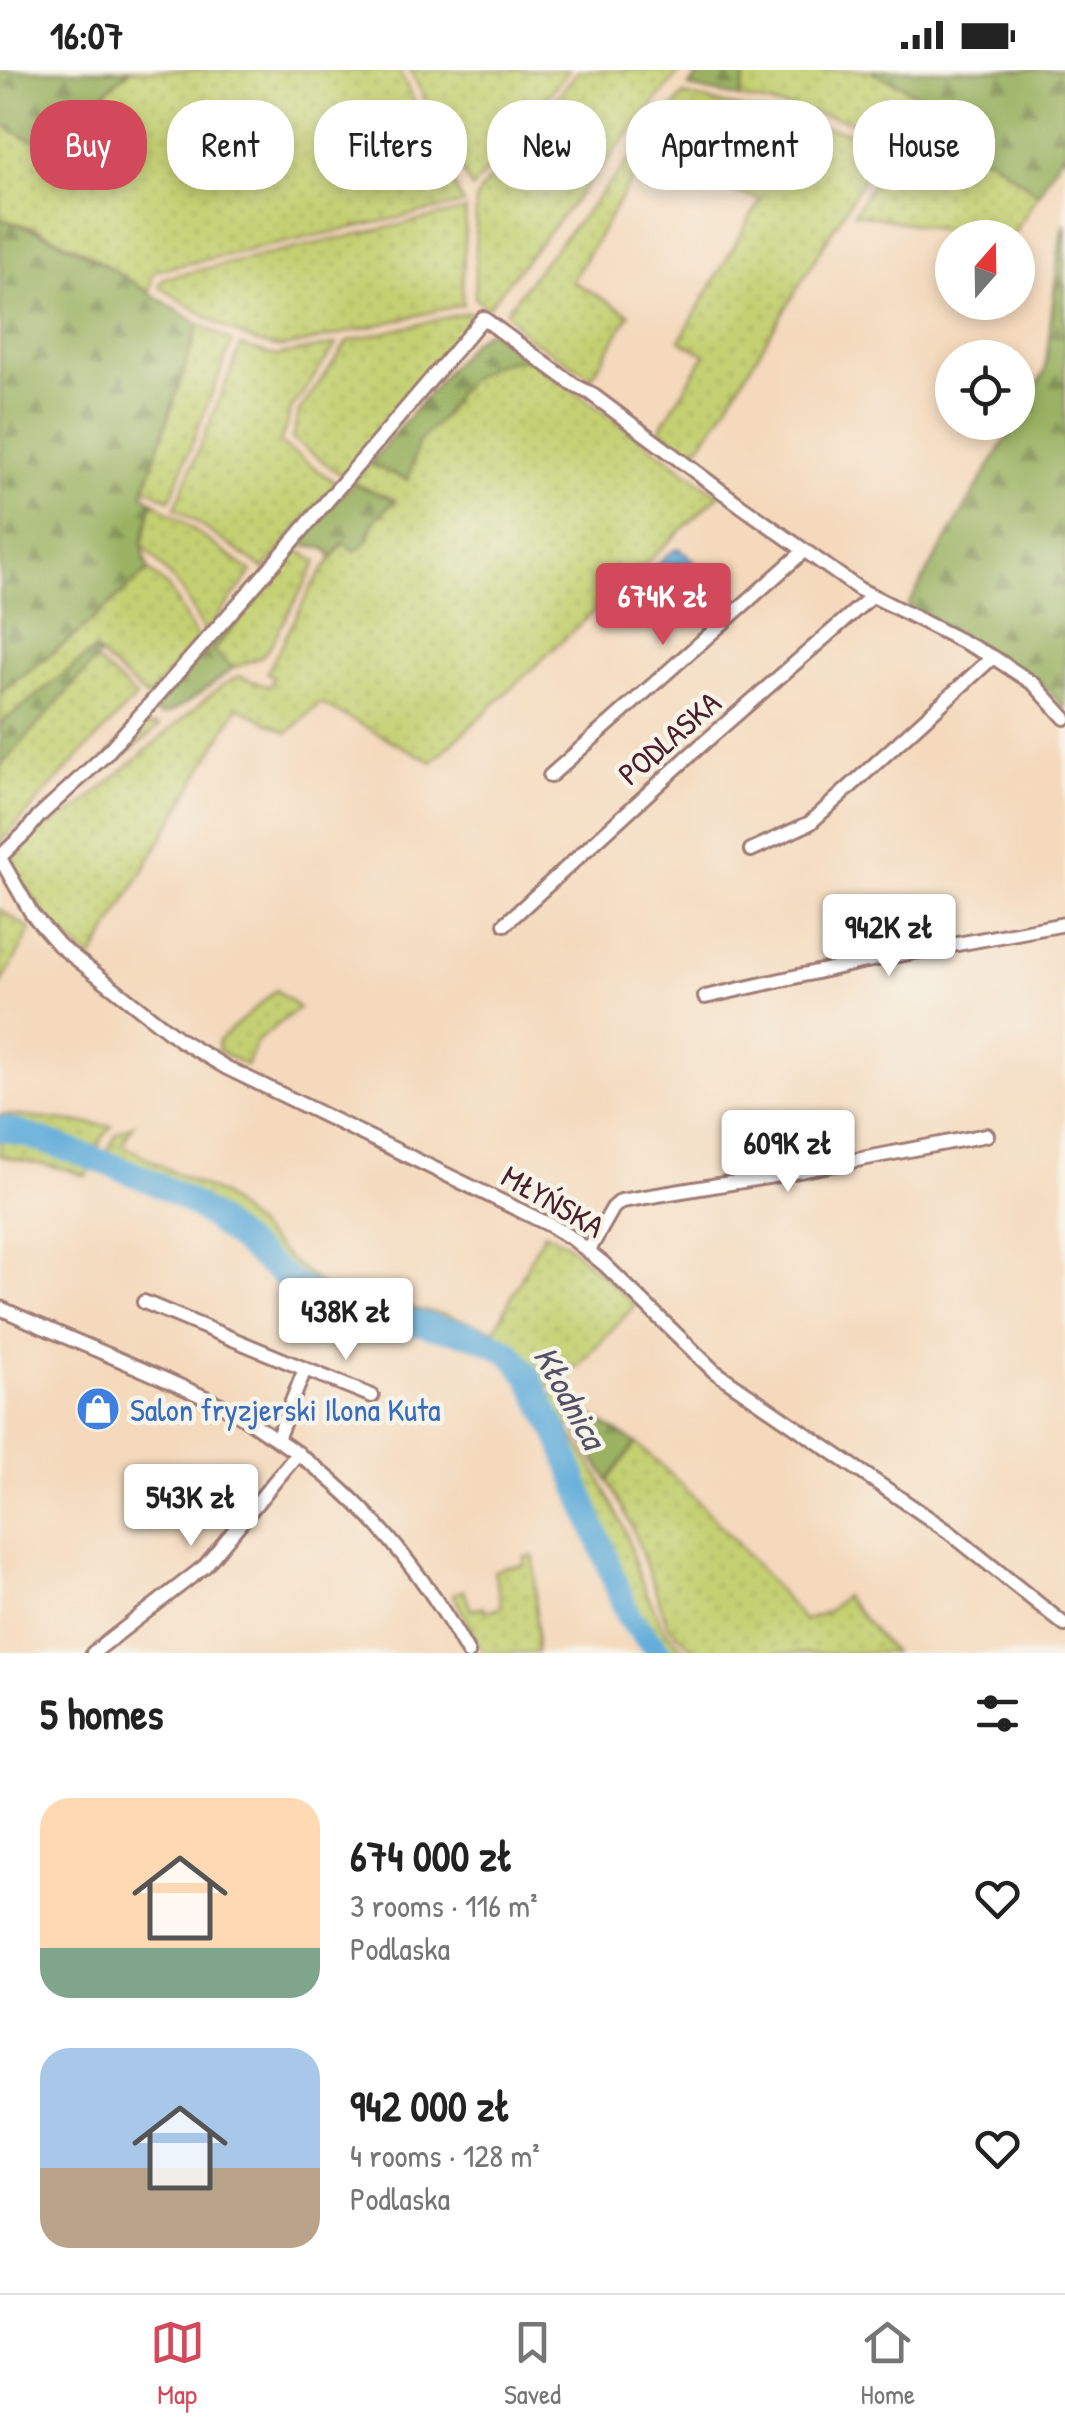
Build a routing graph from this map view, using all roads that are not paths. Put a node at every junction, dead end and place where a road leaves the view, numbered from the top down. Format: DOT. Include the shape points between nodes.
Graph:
graph roads {
  1 [pos="804,551"];
  2 [pos="872,596"];
  3 [pos="993,657"];
  4 [pos="1065,718"];
  5 [pos="550,776"];
  6 [pos="751,850"];
  7 [pos="0,858"];
  8 [pos="506,924"];
  9 [pos="1065,924"];
  10 [pos="705,997"];
  11 [pos="987,1135"];
  12 [pos="589,1250"];
  13 [pos="144,1302"];
  14 [pos="0,1308"];
  15 [pos="305,1369"];
  16 [pos="372,1396"];
  17 [pos="277,1439"];
  18 [pos="298,1453"];
  19 [pos="1065,1625"];
  20 [pos="93,1653"];
  21 [pos="468,1653"];
  1 -- 2 [label="street"];
  1 -- 5 [label="street, PODLASKA"];
  1 -- 7 [label="street" via="483,318 105,755"];
  2 -- 3 [label="street"];
  2 -- 8 [label="street, PODLASKA"];
  3 -- 4 [label="street" via="1034,684"];
  3 -- 6 [label="street" via="810,823"];
  7 -- 12 [label="street, MŁYŃSKA" via="40,926 180,1040"];
  9 -- 10 [label="street"];
  11 -- 12 [label="street" via="621,1201"];
  12 -- 19 [label="street, MŁYŃSKA" via="714,1371 948,1532"];
  13 -- 15 [label="street"];
  14 -- 17 [label="street" via="234,1412"];
  15 -- 16 [label="street"];
  15 -- 17 [label="street"];
  17 -- 18 [label="street"];
  18 -- 20 [label="street" via="205,1566"];
  18 -- 21 [label="street" via="403,1552"];
}
